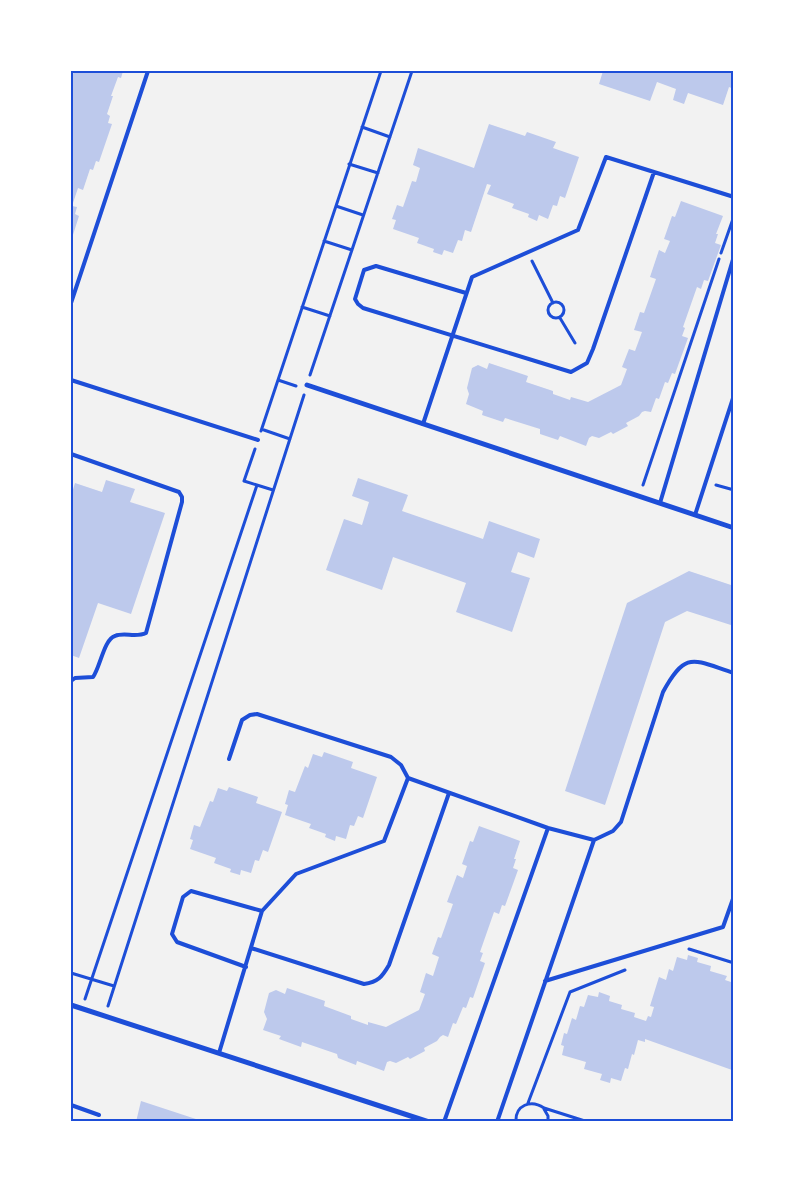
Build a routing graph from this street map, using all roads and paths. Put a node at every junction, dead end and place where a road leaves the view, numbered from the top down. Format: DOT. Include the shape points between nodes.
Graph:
graph roads {
  1 [pos="148,71"];
  2 [pos="381,71"];
  3 [pos="410,72"];
  4 [pos="362,127"];
  5 [pos="390,137"];
  6 [pos="350,164"];
  7 [pos="654,172"];
  8 [pos="378,173"];
  9 [pos="734,197"];
  10 [pos="336,206"];
  11 [pos="364,215"];
  12 [pos="734,216"];
  13 [pos="324,241"];
  14 [pos="352,250"];
  15 [pos="734,256"];
  16 [pos="530,257"];
  17 [pos="466,293"];
  18 [pos="71,303"];
  19 [pos="553,303"];
  20 [pos="302,307"];
  21 [pos="330,316"];
  22 [pos="560,318"];
  23 [pos="452,336"];
  24 [pos="574,343"];
  25 [pos="71,380"];
  26 [pos="278,380"];
  27 [pos="306,387"];
  28 [pos="734,395"];
  29 [pos="423,424"];
  30 [pos="261,429"];
  31 [pos="290,439"];
  32 [pos="258,440"];
  33 [pos="71,454"];
  34 [pos="705,481"];
  35 [pos="257,485"];
  36 [pos="273,490"];
  37 [pos="734,490"];
  38 [pos="639,496"];
  39 [pos="660,503"];
  40 [pos="695,515"];
  41 [pos="734,528"];
  42 [pos="734,673"];
  43 [pos="71,681"];
  44 [pos="229,759"];
  45 [pos="408,778"];
  46 [pos="449,793"];
  47 [pos="548,828"];
  48 [pos="594,840"];
  49 [pos="734,896"];
  50 [pos="262,911"];
  51 [pos="684,947"];
  52 [pos="251,948"];
  53 [pos="734,963"];
  54 [pos="246,967"];
  55 [pos="631,968"];
  56 [pos="71,973"];
  57 [pos="92,979"];
  58 [pos="545,981"];
  59 [pos="114,986"];
  60 [pos="71,1005"];
  61 [pos="82,1009"];
  62 [pos="104,1016"];
  63 [pos="219,1053"];
  64 [pos="528,1103"];
  65 [pos="71,1105"];
  66 [pos="544,1108"];
  67 [pos="100,1115"];
  68 [pos="429,1122"];
  69 [pos="444,1122"];
  70 [pos="497,1122"];
  71 [pos="516,1122"];
  72 [pos="548,1122"];
  73 [pos="588,1122"];
  1 -- 18 [label="lane"];
  2 -- 4 [label="path"];
  3 -- 5 [label="path"];
  4 -- 5 [label="path"];
  4 -- 6 [label="path"];
  5 -- 8 [label="path"];
  6 -- 8 [label="path"];
  6 -- 10 [label="path"];
  7 -- 9 [label="lane"];
  7 -- 17 [label="lane" via="606,157 578,230 472,277"];
  7 -- 23 [label="lane" via="587,363 572,372"];
  8 -- 11 [label="path"];
  10 -- 11 [label="path"];
  10 -- 13 [label="path"];
  11 -- 14 [label="path"];
  12 -- 38 [label="path"];
  13 -- 14 [label="path"];
  13 -- 20 [label="path"];
  14 -- 21 [label="path"];
  15 -- 39 [label="lane"];
  16 -- 19 [label="path"];
  17 -- 23 [label="lane"];
  17 -- 23 [label="lane" via="376,266 364,270 354,299 363,308"];
  19 -- 22 [label="path" via="563,306 564,314"];
  19 -- 22 [label="path" via="548,308 549,314 552,318"];
  20 -- 21 [label="path"];
  20 -- 26 [label="path"];
  21 -- 27 [label="path"];
  22 -- 24 [label="path"];
  23 -- 29 [label="lane"];
  25 -- 32 [label="lane"];
  26 -- 27 [label="path"];
  26 -- 30 [label="path"];
  27 -- 29 [label="street"];
  27 -- 31 [label="path"];
  28 -- 34 [label="lane"];
  29 -- 38 [label="street"];
  30 -- 31 [label="path"];
  30 -- 32 [label="path"];
  31 -- 36 [label="path"];
  32 -- 35 [label="path" via="244,481"];
  33 -- 43 [label="lane" via="178,492 182,502 146,633 115,635 108,641 93,677"];
  34 -- 37 [label="path"];
  34 -- 40 [label="lane"];
  35 -- 36 [label="path"];
  35 -- 57 [label="path"];
  36 -- 59 [label="path"];
  38 -- 39 [label="street"];
  39 -- 40 [label="street"];
  40 -- 41 [label="street"];
  42 -- 48 [label="lane" via="696,661 684,663 673,674 663,692 621,822 613,832"];
  44 -- 45 [label="lane" via="242,720 257,714 391,757"];
  45 -- 46 [label="lane"];
  45 -- 50 [label="lane" via="384,841 296,874"];
  46 -- 47 [label="lane"];
  46 -- 52 [label="lane" via="389,966 381,978 364,984"];
  47 -- 48 [label="lane"];
  47 -- 69 [label="lane"];
  48 -- 58 [label="lane"];
  49 -- 58 [label="lane" via="723,927"];
  50 -- 52 [label="lane"];
  50 -- 54 [label="lane" via="191,891 183,897 172,934 177,942"];
  51 -- 53 [label="path"];
  52 -- 54 [label="lane"];
  54 -- 63 [label="lane"];
  55 -- 64 [label="path" via="570,992"];
  56 -- 57 [label="path"];
  57 -- 59 [label="path"];
  57 -- 61 [label="path"];
  58 -- 70 [label="lane"];
  59 -- 62 [label="path"];
  60 -- 61 [label="street"];
  61 -- 62 [label="street"];
  62 -- 63 [label="street"];
  63 -- 68 [label="street"];
  64 -- 66 [label="path"];
  64 -- 71 [label="path" via="519,1109"];
  65 -- 67 [label="lane"];
  66 -- 72 [label="path"];
  66 -- 73 [label="path"];
}
